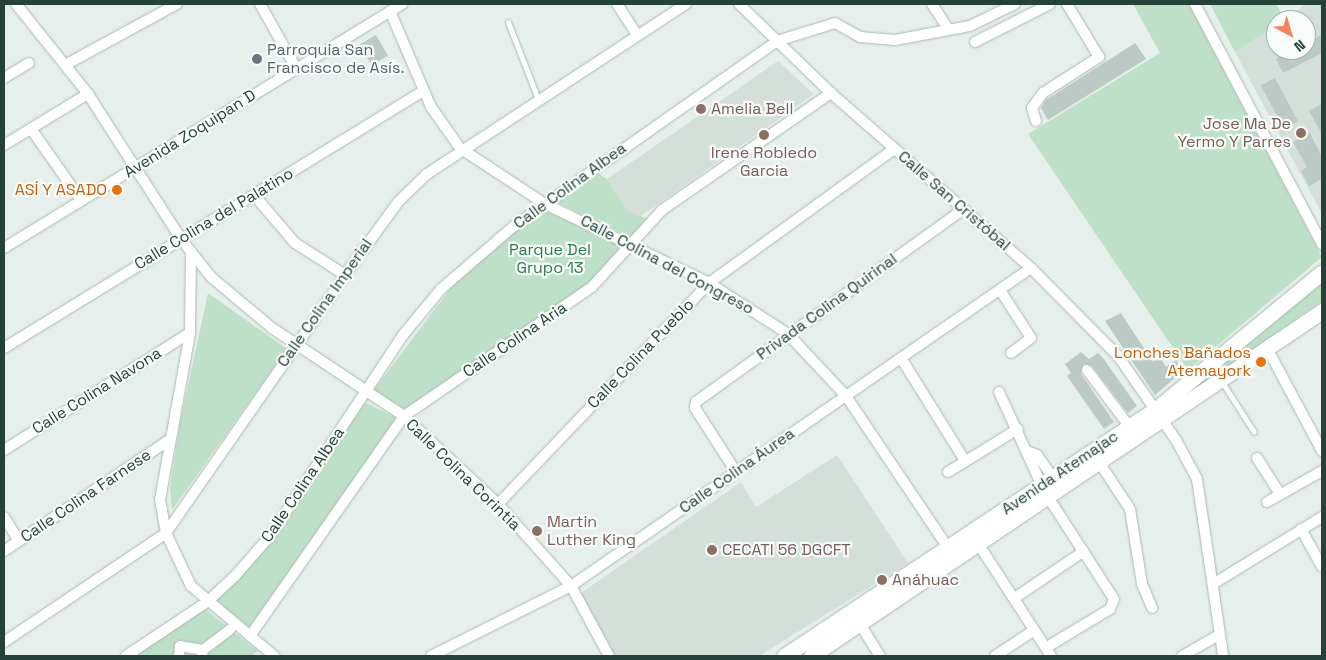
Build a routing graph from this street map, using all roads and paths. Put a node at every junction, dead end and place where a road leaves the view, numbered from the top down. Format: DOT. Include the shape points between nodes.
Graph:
graph roads {
  1 [pos="16,4"];
  2 [pos="177,4"];
  3 [pos="260,4"];
  4 [pos="402,4"];
  5 [pos="617,4"];
  6 [pos="686,4"];
  7 [pos="739,4"];
  8 [pos="932,4"];
  9 [pos="1015,4"];
  10 [pos="1049,4"];
  11 [pos="1067,4"];
  12 [pos="1195,4"];
  13 [pos="390,11"];
  14 [pos="508,22"];
  15 [pos="948,29"];
  16 [pos="637,35"];
  17 [pos="777,41"];
  18 [pos="975,42"];
  19 [pos="29,63"];
  20 [pos="67,64"];
  21 [pos="296,68"];
  22 [pos="4,78"];
  23 [pos="424,91"];
  24 [pos="832,93"];
  25 [pos="88,94"];
  26 [pos="538,99"];
  27 [pos="1036,121"];
  28 [pos="30,128"];
  29 [pos="4,145"];
  30 [pos="460,148"];
  31 [pos="894,150"];
  32 [pos="136,168"];
  33 [pos="254,195"];
  34 [pos="80,200"];
  35 [pos="545,204"];
  36 [pos="962,210"];
  37 [pos="181,239"];
  38 [pos="1322,244"];
  39 [pos="635,245"];
  40 [pos="4,248"];
  41 [pos="191,252"];
  42 [pos="1032,268"];
  43 [pos="1322,272"];
  44 [pos="345,275"];
  45 [pos="709,283"];
  46 [pos="1000,290"];
  47 [pos="1322,311"];
  48 [pos="190,333"];
  49 [pos="788,334"];
  50 [pos="296,344"];
  51 [pos="4,348"];
  52 [pos="1267,348"];
  53 [pos="1011,353"];
  54 [pos="901,358"];
  55 [pos="1087,370"];
  56 [pos="1220,379"];
  57 [pos="999,392"];
  58 [pos="364,394"];
  59 [pos="846,396"];
  60 [pos="1159,414"];
  61 [pos="404,416"];
  62 [pos="1129,426"];
  63 [pos="1018,430"];
  64 [pos="1254,432"];
  65 [pos="169,440"];
  66 [pos="4,450"];
  67 [pos="1322,451"];
  68 [pos="1256,458"];
  69 [pos="965,462"];
  70 [pos="1099,462"];
  71 [pos="1322,471"];
  72 [pos="736,472"];
  73 [pos="948,472"];
  74 [pos="1047,487"];
  75 [pos="1280,494"];
  76 [pos="1267,502"];
  77 [pos="498,504"];
  78 [pos="4,517"];
  79 [pos="1322,517"];
  80 [pos="1301,530"];
  81 [pos="166,533"];
  82 [pos="19,541"];
  83 [pos="979,545"];
  84 [pos="4,551"];
  85 [pos="1084,551"];
  86 [pos="952,555"];
  87 [pos="1322,567"];
  88 [pos="1212,584"];
  89 [pos="570,586"];
  90 [pos="1019,595"];
  91 [pos="207,602"];
  92 [pos="1152,608"];
  93 [pos="860,624"];
  94 [pos="230,630"];
  95 [pos="1033,631"];
  96 [pos="1219,635"];
  97 [pos="250,636"];
  98 [pos="4,642"];
  99 [pos="1052,644"];
  100 [pos="450,652"];
  101 [pos="202,653"];
  102 [pos="267,654"];
  103 [pos="126,656"];
  104 [pos="179,656"];
  105 [pos="432,656"];
  106 [pos="609,656"];
  107 [pos="784,656"];
  108 [pos="811,656"];
  109 [pos="880,656"];
  110 [pos="995,656"];
  111 [pos="1051,656"];
  112 [pos="1182,656"];
  113 [pos="1223,656"];
  1 -- 20 [label="street, Calle Colina Corintia"];
  2 -- 20 [label="street"];
  3 -- 21 [label="street"];
  4 -- 13 [label="street, Avenida Zoquipan D"];
  5 -- 16 [label="street"];
  6 -- 16 [label="street, Calle Colina Imperial"];
  7 -- 17 [label="street, Calle San Cristóbal"];
  8 -- 15 [label="street"];
  9 -- 15 [label="street, Calle Colina Albea" via="970,26"];
  10 -- 18 [label="street"];
  11 -- 27 [label="street" via="1099,58 1043,93 1032,108"];
  12 -- 38 [label="street"];
  13 -- 21 [label="street, Avenida Zoquipan D"];
  13 -- 23 [label="street, Calle Colina del Congreso"];
  14 -- 26 [label="lane"];
  15 -- 17 [label="street, Calle Colina Albea" via="874,40 835,23"];
  16 -- 26 [label="street, Calle Colina Imperial"];
  17 -- 24 [label="street, Calle San Cristóbal"];
  17 -- 35 [label="street, Calle Colina Albea"];
  19 -- 22 [label="street"];
  20 -- 25 [label="street, Calle Colina Corintia"];
  21 -- 32 [label="street, Avenida Zoquipan D"];
  23 -- 30 [label="street, Calle Colina del Congreso" via="439,122"];
  23 -- 33 [label="street, Calle Colina del Palatino"];
  24 -- 31 [label="street, Calle San Cristóbal"];
  24 -- 39 [label="street, Calle Colina Aria" via="662,210"];
  25 -- 28 [label="street"];
  25 -- 32 [label="street, Calle Colina Corintia"];
  26 -- 30 [label="street, Calle Colina Imperial"];
  28 -- 29 [label="street"];
  28 -- 34 [label="street"];
  30 -- 35 [label="street, Calle Colina del Congreso"];
  30 -- 44 [label="street, Calle Colina Imperial" via="398,202"];
  31 -- 36 [label="street, Calle San Cristóbal"];
  31 -- 45 [label="street, Calle Colina Pueblo"];
  32 -- 34 [label="street, Avenida Zoquipan D"];
  32 -- 37 [label="street, Calle Colina Corintia"];
  33 -- 37 [label="street, Calle Colina del Palatino"];
  33 -- 44 [label="street" via="295,244"];
  34 -- 40 [label="street, Avenida Zoquipan D"];
  35 -- 39 [label="street, Calle Colina del Congreso"];
  35 -- 58 [label="street, Calle Colina Albea" via="474,257 441,289 403,335"];
  36 -- 42 [label="street, Calle San Cristóbal"];
  36 -- 49 [label="street, Privada Colina Quirinal"];
  37 -- 41 [label="street, Calle Colina Corintia"];
  37 -- 51 [label="street, Calle Colina del Palatino"];
  39 -- 45 [label="street, Calle Colina del Congreso"];
  39 -- 61 [label="street, Calle Colina Aria" via="592,287"];
  41 -- 48 [label="street"];
  41 -- 50 [label="street, Calle Colina Corintia" via="229,296"];
  42 -- 46 [label="street, Calle Colina Áurea"];
  42 -- 60 [label="street, Calle San Cristóbal" via="1113,350"];
  43 -- 60 [label="main road, Avenida Atemajac"];
  44 -- 50 [label="street, Calle Colina Imperial"];
  45 -- 49 [label="street, Calle Colina del Congreso"];
  45 -- 77 [label="street, Calle Colina Pueblo"];
  46 -- 53 [label="street" via="1031,338"];
  46 -- 54 [label="street, Calle Colina Áurea"];
  47 -- 52 [label="main road, Avenida Atemajac"];
  48 -- 65 [label="street"];
  48 -- 66 [label="street, Calle Colina Navona"];
  49 -- 59 [label="street, Calle Colina del Congreso"];
  49 -- 72 [label="street, Privada Colina Quirinal" via="694,405"];
  50 -- 58 [label="street, Calle Colina Corintia"];
  50 -- 81 [label="street, Calle Colina Imperial"];
  52 -- 56 [label="main road, Avenida Atemajac"];
  52 -- 67 [label="street"];
  54 -- 59 [label="street, Calle Colina Áurea"];
  54 -- 69 [label="street"];
  55 -- 62 [label="street"];
  56 -- 60 [label="main road, Avenida Atemajac"];
  56 -- 64 [label="lane"];
  57 -- 63 [label="street"];
  58 -- 61 [label="street, Calle Colina Corintia"];
  58 -- 91 [label="street, Calle Colina Albea" via="270,536"];
  59 -- 72 [label="street, Calle Colina Áurea"];
  59 -- 86 [label="street, Calle Colina del Congreso"];
  60 -- 62 [label="main road, Avenida Atemajac"];
  60 -- 70 [label="main road, Avenida Atemajac"];
  60 -- 88 [label="street, Calle San Cristóbal" via="1197,479"];
  61 -- 77 [label="street, Calle Colina Corintia"];
  61 -- 97 [label="street, Calle Colina Aria"];
  62 -- 74 [label="main road, Avenida Atemajac"];
  63 -- 69 [label="street"];
  63 -- 74 [label="street" via="1029,452 1038,454"];
  65 -- 81 [label="street" via="160,499"];
  65 -- 82 [label="street, Calle Colina Farnese"];
  68 -- 75 [label="street"];
  69 -- 73 [label="street"];
  70 -- 74 [label="main road, Avenida Atemajac"];
  70 -- 92 [label="street" via="1130,509 1142,584"];
  71 -- 75 [label="street"];
  72 -- 89 [label="street, Calle Colina Áurea"];
  74 -- 83 [label="main road, Avenida Atemajac"];
  74 -- 85 [label="street"];
  74 -- 86 [label="main road, Avenida Atemajac"];
  75 -- 76 [label="street"];
  77 -- 89 [label="street, Calle Colina Corintia"];
  78 -- 82 [label="street"];
  79 -- 80 [label="street"];
  80 -- 87 [label="street"];
  80 -- 88 [label="street"];
  81 -- 91 [label="street" via="181,570"];
  81 -- 98 [label="street, Calle Colina Imperial"];
  82 -- 84 [label="street, Calle Colina Farnese"];
  83 -- 86 [label="main road, Avenida Atemajac"];
  83 -- 95 [label="street"];
  85 -- 90 [label="street"];
  85 -- 99 [label="street" via="1108,587 1113,606"];
  86 -- 93 [label="main road, Avenida Atemajac"];
  86 -- 107 [label="main road, Avenida Atemajac"];
  88 -- 96 [label="street, Calle San Cristóbal"];
  89 -- 100 [label="street, Calle Colina Áurea"];
  89 -- 106 [label="street, Calle Colina Corintia"];
  91 -- 97 [label="street"];
  91 -- 103 [label="street, Calle Colina Albea"];
  93 -- 108 [label="main road, Avenida Atemajac"];
  93 -- 109 [label="street"];
  94 -- 101 [label="street"];
  95 -- 110 [label="street"];
  95 -- 111 [label="street"];
  96 -- 112 [label="street"];
  96 -- 113 [label="street, Calle San Cristóbal"];
  97 -- 102 [label="street"];
  100 -- 105 [label="street, Calle Colina Áurea"];
  101 -- 104 [label="street" via="180,646"];
}
